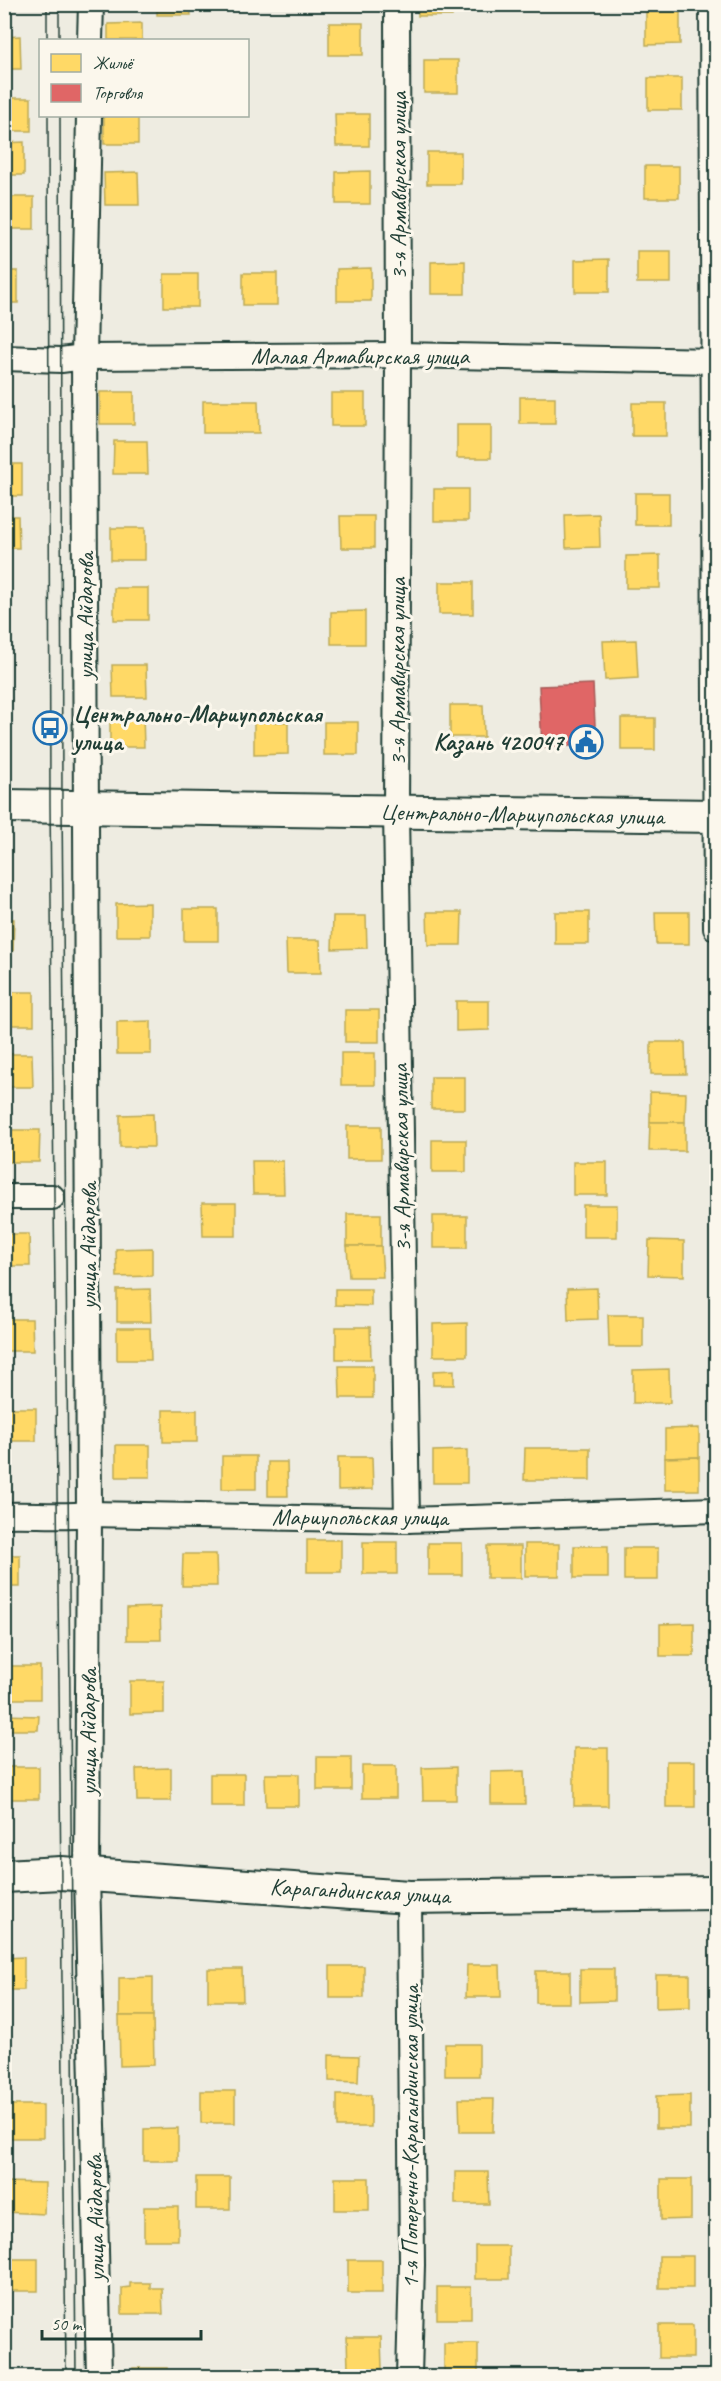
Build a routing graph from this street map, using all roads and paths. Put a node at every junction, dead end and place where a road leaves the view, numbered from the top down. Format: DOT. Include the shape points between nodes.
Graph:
graph roads {
  1 [pos="91,4"];
  2 [pos="397,4"];
  3 [pos="712,4"];
  4 [pos="90,39"];
  5 [pos="89,117"];
  6 [pos="398,355"];
  7 [pos="84,357"];
  8 [pos="4,358"];
  9 [pos="715,361"];
  10 [pos="4,806"];
  11 [pos="86,807"];
  12 [pos="396,812"];
  13 [pos="716,816"];
  14 [pos="717,928"];
  15 [pos="4,1197"];
  16 [pos="52,1197"];
  17 [pos="717,1510"];
  18 [pos="88,1514"];
  19 [pos="4,1515"];
  20 [pos="407,1520"];
  21 [pos="87,1875"];
  22 [pos="4,1876"];
  23 [pos="717,1893"];
  24 [pos="409,1897"];
  25 [pos="99,2376"];
  26 [pos="409,2376"];
  1 -- 4 [label="street"];
  2 -- 6 [label="street, 3-я Армавирская улица"];
  3 -- 9 [label="street"];
  5 -- 7 [label="street, улица Айдарова"];
  6 -- 7 [label="street, Малая Армавирская улица"];
  6 -- 9 [label="street, Малая Армавирская улица"];
  6 -- 12 [label="street, 3-я Армавирская улица"];
  7 -- 8 [label="street, Малая Армавирская улица"];
  7 -- 11 [label="street, улица Айдарова"];
  9 -- 13 [label="street"];
  10 -- 11 [label="street, Центрально-Мариупольская улица"];
  11 -- 12 [label="street, Центрально-Мариупольская улица"];
  11 -- 18 [label="street, улица Айдарова"];
  12 -- 13 [label="street, Центрально-Мариупольская улица"];
  12 -- 20 [label="street, 3-я Армавирская улица"];
  13 -- 14 [label="street"];
  15 -- 16 [label="street"];
  17 -- 20 [label="street, Мариупольская улица"];
  18 -- 19 [label="street, Мариупольская улица"];
  18 -- 20 [label="street, Мариупольская улица"];
  18 -- 21 [label="street, улица Айдарова"];
  21 -- 22 [label="street, Карагандинская улица"];
  21 -- 24 [label="street, Карагандинская улица"];
  21 -- 25 [label="street, улица Айдарова"];
  23 -- 24 [label="street, Карагандинская улица"];
  24 -- 26 [label="street, 1-я Поперечно-Карагандинская улица"];
}
